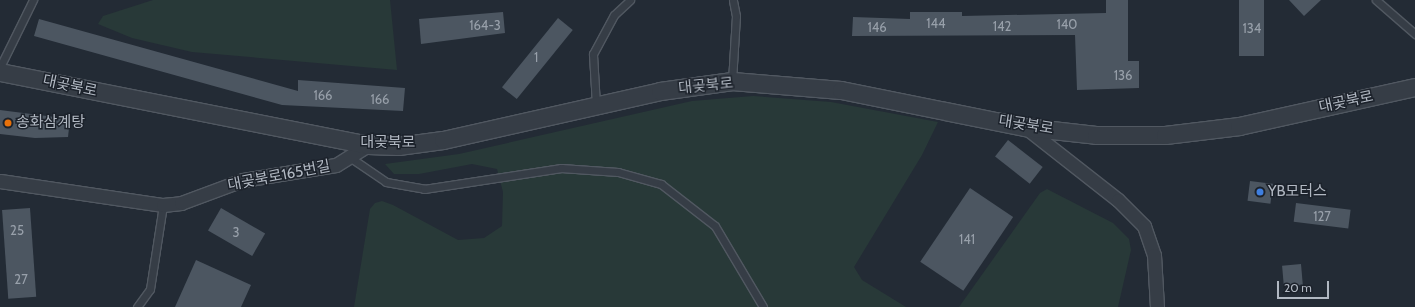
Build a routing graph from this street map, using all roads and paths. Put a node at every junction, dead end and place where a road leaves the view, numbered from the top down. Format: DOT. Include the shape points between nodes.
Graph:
graph roads {
  1 [pos="32,0"];
  2 [pos="630,0"];
  3 [pos="733,0"];
  4 [pos="1376,0"];
  5 [pos="1415,34"];
  6 [pos="0,66"];
  7 [pos="0,72"];
  8 [pos="732,81"];
  9 [pos="1415,87"];
  10 [pos="596,106"];
  11 [pos="1025,127"];
  12 [pos="368,145"];
  13 [pos="350,158"];
  14 [pos="0,181"];
  15 [pos="163,205"];
  16 [pos="137,307"];
  17 [pos="763,307"];
  18 [pos="1157,307"];
  1 -- 6 [label="lane"];
  2 -- 10 [label="lane" via="614,15 593,54"];
  3 -- 8 [label="lane" via="736,16"];
  4 -- 5 [label="lane"];
  7 -- 12 [label="street, 대곶북로"];
  8 -- 10 [label="street, 대곶북로" via="660,91"];
  8 -- 11 [label="street, 대곶북로" via="841,90"];
  9 -- 11 [label="street, 대곶북로" via="1239,126 1165,135 1096,135"];
  10 -- 12 [label="street, 대곶북로" via="443,140"];
  11 -- 18 [label="street" via="1118,200 1144,226 1154,256"];
  12 -- 13 [label="street, 대곶북로165번길"];
  13 -- 15 [label="street, 대곶북로165번길" via="317,170 242,180 181,203"];
  13 -- 17 [label="lane, 대곶북로" via="386,182 424,189 561,168 618,172 661,184 716,226"];
  14 -- 15 [label="street, 대곶북로165번길"];
  15 -- 16 [label="lane" via="150,288"];
}
